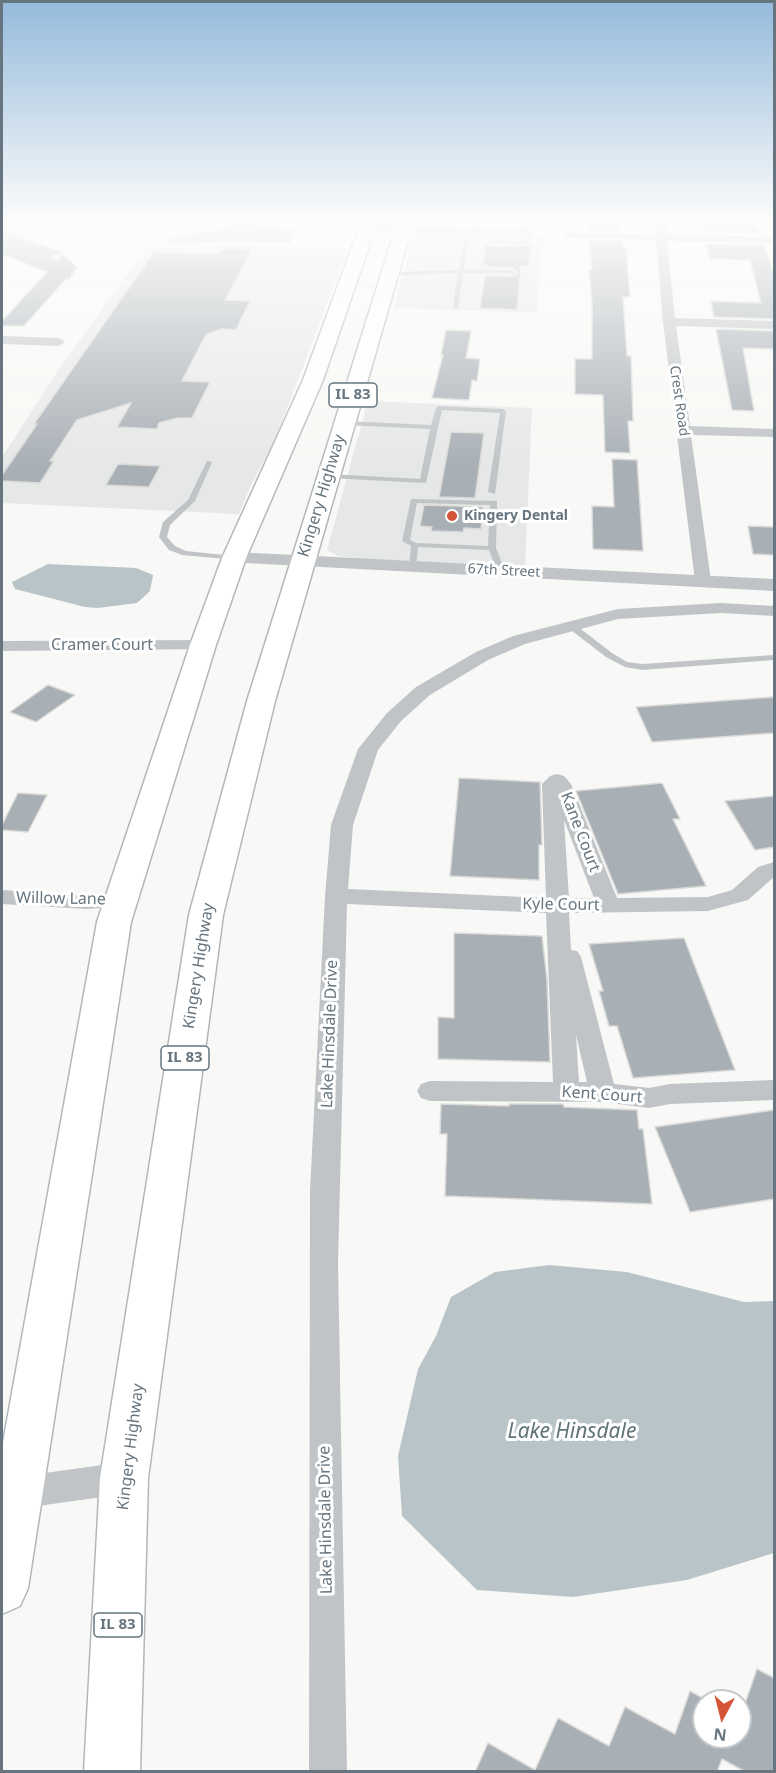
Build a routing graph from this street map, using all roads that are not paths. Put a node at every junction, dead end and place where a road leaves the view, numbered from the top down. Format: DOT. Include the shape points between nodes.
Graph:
graph roads {
  1 [pos="341,303"];
  2 [pos="386,303"];
  3 [pos="457,303"];
  4 [pos="667,303"];
  5 [pos="456,307"];
  6 [pos="669,322"];
  7 [pos="774,326"];
  8 [pos="2,340"];
  9 [pos="59,342"];
  10 [pos="344,423"];
  11 [pos="434,427"];
  12 [pos="683,430"];
  13 [pos="774,433"];
  14 [pos="209,462"];
  15 [pos="328,476"];
  16 [pos="492,492"];
  17 [pos="415,545"];
  18 [pos="492,548"];
  19 [pos="234,558"];
  20 [pos="302,561"];
  21 [pos="412,567"];
  22 [pos="501,571"];
  23 [pos="703,581"];
  24 [pos="774,585"];
  25 [pos="774,611"];
  26 [pos="570,625"];
  27 [pos="203,645"];
  28 [pos="2,646"];
  29 [pos="774,658"];
  30 [pos="774,868"];
  31 [pos="336,896"];
  32 [pos="2,897"];
  33 [pos="120,900"];
  34 [pos="608,905"];
  35 [pos="556,906"];
  36 [pos="774,1090"];
  37 [pos="430,1091"];
  38 [pos="566,1092"];
  39 [pos="603,1092"];
  40 [pos="124,1478"];
  41 [pos="9,1492"];
  42 [pos="2,1588"];
  43 [pos="112,1772"];
  44 [pos="328,1772"];
  1 -- 19 [label="highway, IL 83" via="313,381"];
  2 -- 10 [label="highway, Kingery Highway / IL 83"];
  3 -- 5 [label="lane"];
  4 -- 6 [label="street, Crest Road"];
  6 -- 7 [label="street"];
  6 -- 12 [label="street, Crest Road"];
  8 -- 9 [label="street"];
  10 -- 11 [label="lane"];
  10 -- 15 [label="highway, Kingery Highway / IL 83"];
  11 -- 15 [label="lane" via="423,481"];
  11 -- 16 [label="lane" via="439,408 503,411"];
  12 -- 13 [label="street"];
  12 -- 23 [label="street, Crest Road"];
  14 -- 19 [label="lane" via="191,501 166,525 163,537 172,548 185,553"];
  15 -- 20 [label="highway, Kingery Highway / IL 83"];
  17 -- 18 [label="lane"];
  17 -- 18 [label="lane" via="406,540 414,501 494,503"];
  17 -- 21 [label="lane"];
  18 -- 22 [label="lane"];
  19 -- 20 [label="street, 67th Street"];
  19 -- 27 [label="highway, IL 83"];
  20 -- 21 [label="street, 67th Street"];
  20 -- 40 [label="highway, Kingery Highway / IL 83" via="206,915"];
  21 -- 22 [label="street, 67th Street"];
  22 -- 23 [label="street, 67th Street"];
  23 -- 24 [label="street, 67th Street"];
  25 -- 26 [label="street, Lake Hinsdale Drive" via="665,610"];
  26 -- 29 [label="lane" via="624,664 642,667"];
  26 -- 31 [label="street, Lake Hinsdale Drive" via="482,656 423,691 394,717 368,749 352,794 342,825"];
  27 -- 28 [label="street, Cramer Court"];
  27 -- 33 [label="highway, IL 83"];
  30 -- 34 [label="street, Kyle Court" via="729,900 708,904"];
  31 -- 35 [label="street, Kyle Court"];
  31 -- 44 [label="street, Lake Hinsdale Drive" via="322,1263"];
  32 -- 33 [label="street, Willow Lane"];
  33 -- 41 [label="highway, IL 83"];
  34 -- 35 [label="street, Kyle Court"];
  34 -- 35 [label="street, Kane Court" via="557,780 552,784"];
  35 -- 38 [label="street, Kane Court"];
  35 -- 39 [label="street, Kane Court"];
  36 -- 39 [label="street, Kent Court" via="649,1098"];
  37 -- 38 [label="street, Kent Court"];
  38 -- 39 [label="street, Kent Court"];
  40 -- 41 [label="street"];
  40 -- 43 [label="highway, Kingery Highway / IL 83"];
  41 -- 42 [label="highway, IL 83"];
}
